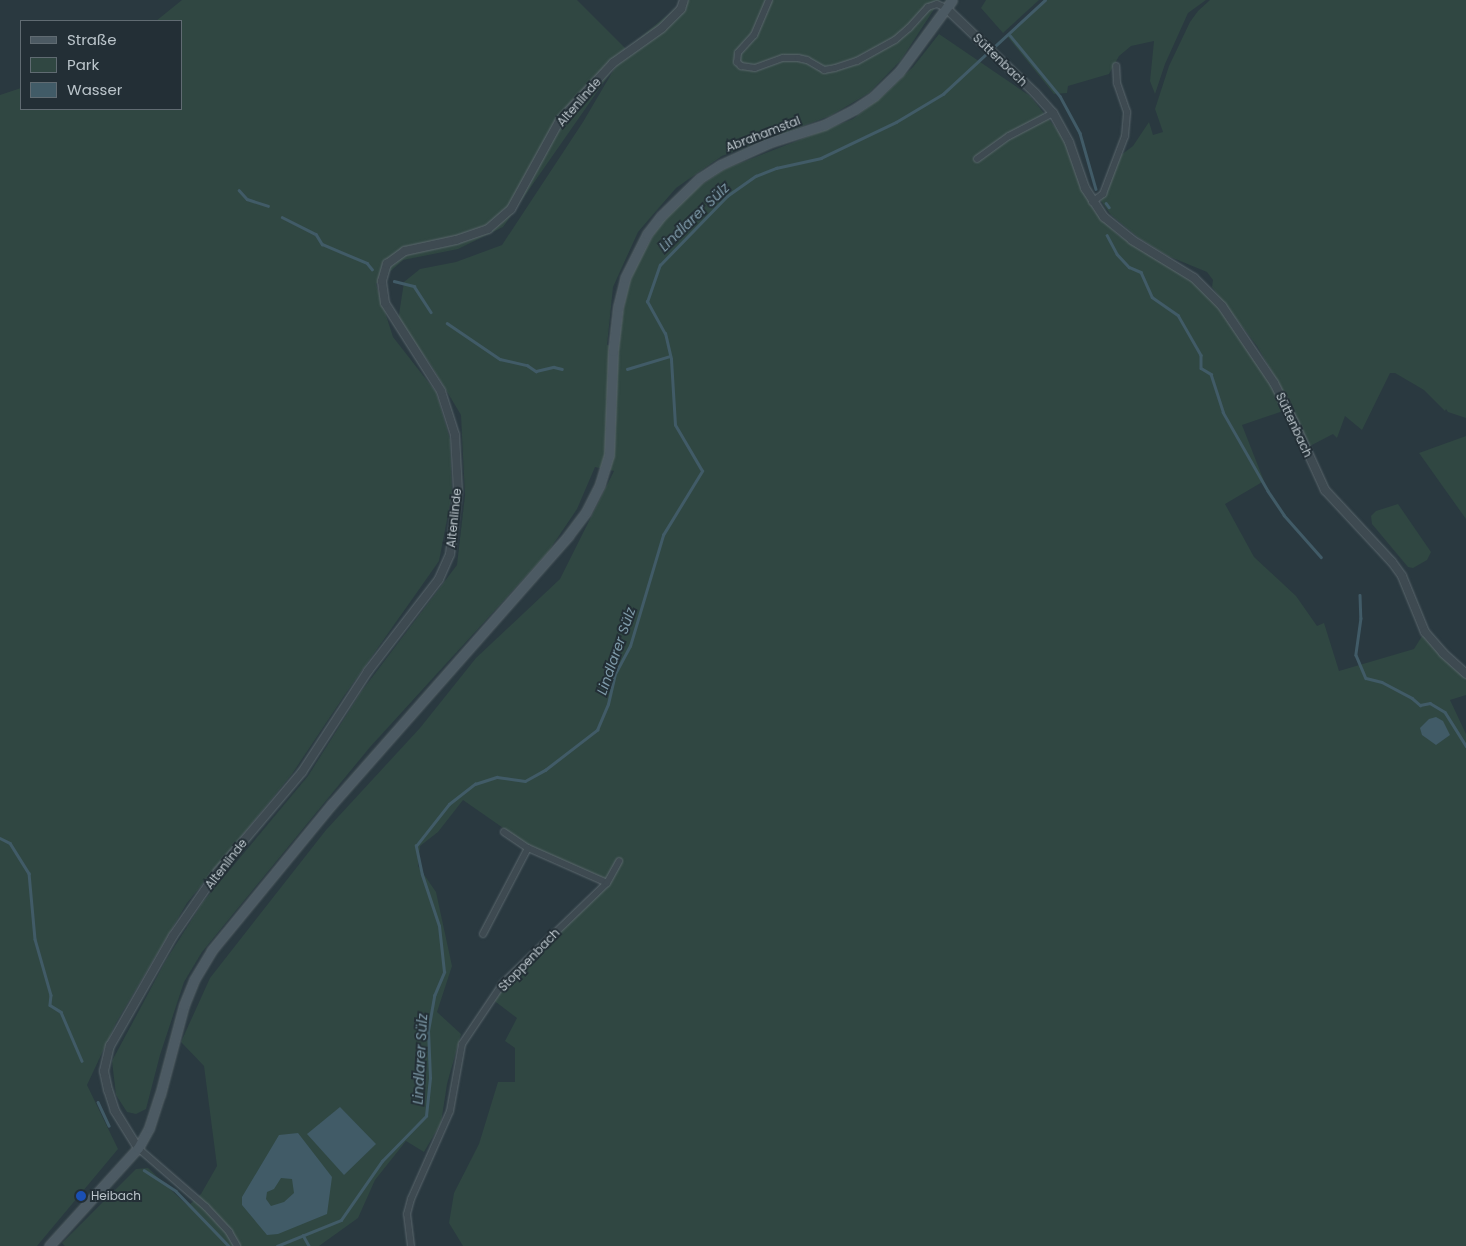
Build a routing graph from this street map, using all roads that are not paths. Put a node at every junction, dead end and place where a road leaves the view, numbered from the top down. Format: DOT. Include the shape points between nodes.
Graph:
graph roads {
  1 [pos="684,0"];
  2 [pos="769,0"];
  3 [pos="952,0"];
  4 [pos="946,8"];
  5 [pos="1116,66"];
  6 [pos="1053,113"];
  7 [pos="977,159"];
  8 [pos="1092,202"];
  9 [pos="1466,674"];
  10 [pos="504,832"];
  11 [pos="528,848"];
  12 [pos="619,861"];
  13 [pos="607,883"];
  14 [pos="483,934"];
  15 [pos="138,1148"];
  16 [pos="49,1246"];
  17 [pos="237,1246"];
  18 [pos="411,1246"];
  1 -- 15 [label="street, Altenlinde" via="681,9 662,28 613,63 560,120 512,209 488,229 405,251 387,264 382,281 385,303 441,391 455,435 458,491 450,554 439,580 368,671 302,772 201,895 173,936 110,1046 104,1071 108,1090 115,1111"];
  2 -- 4 [label="street" via="754,35 738,53 737,62 741,66 755,68 783,58 798,58 824,70 835,68 857,61 895,40 928,7 936,4"];
  3 -- 4 [label="main road, Abrahamstal"];
  4 -- 6 [label="street, Süttenbach"];
  4 -- 15 [label="main road, Abrahamstal" via="899,72 870,99 824,125 772,142 720,165 680,194 656,222 625,278 613,351 609,456 586,512 387,740 212,950 184,1005 149,1128"];
  5 -- 8 [label="street" via="1117,83 1127,112 1125,136 1103,194"];
  6 -- 7 [label="street" via="1009,136"];
  6 -- 8 [label="street, Süttenbach" via="1069,142"];
  8 -- 9 [label="street, Süttenbach" via="1119,231 1194,278 1222,306 1278,392 1324,490 1392,562 1402,576 1425,632"];
  10 -- 11 [label="street"];
  11 -- 13 [label="street"];
  11 -- 14 [label="street"];
  12 -- 13 [label="street, Stoppenbach"];
  13 -- 18 [label="street, Stoppenbach" via="503,983 462,1044 450,1111 411,1198 407,1214"];
  15 -- 16 [label="main road, Abrahamstal"];
  15 -- 17 [label="street" via="206,1207"];
}
